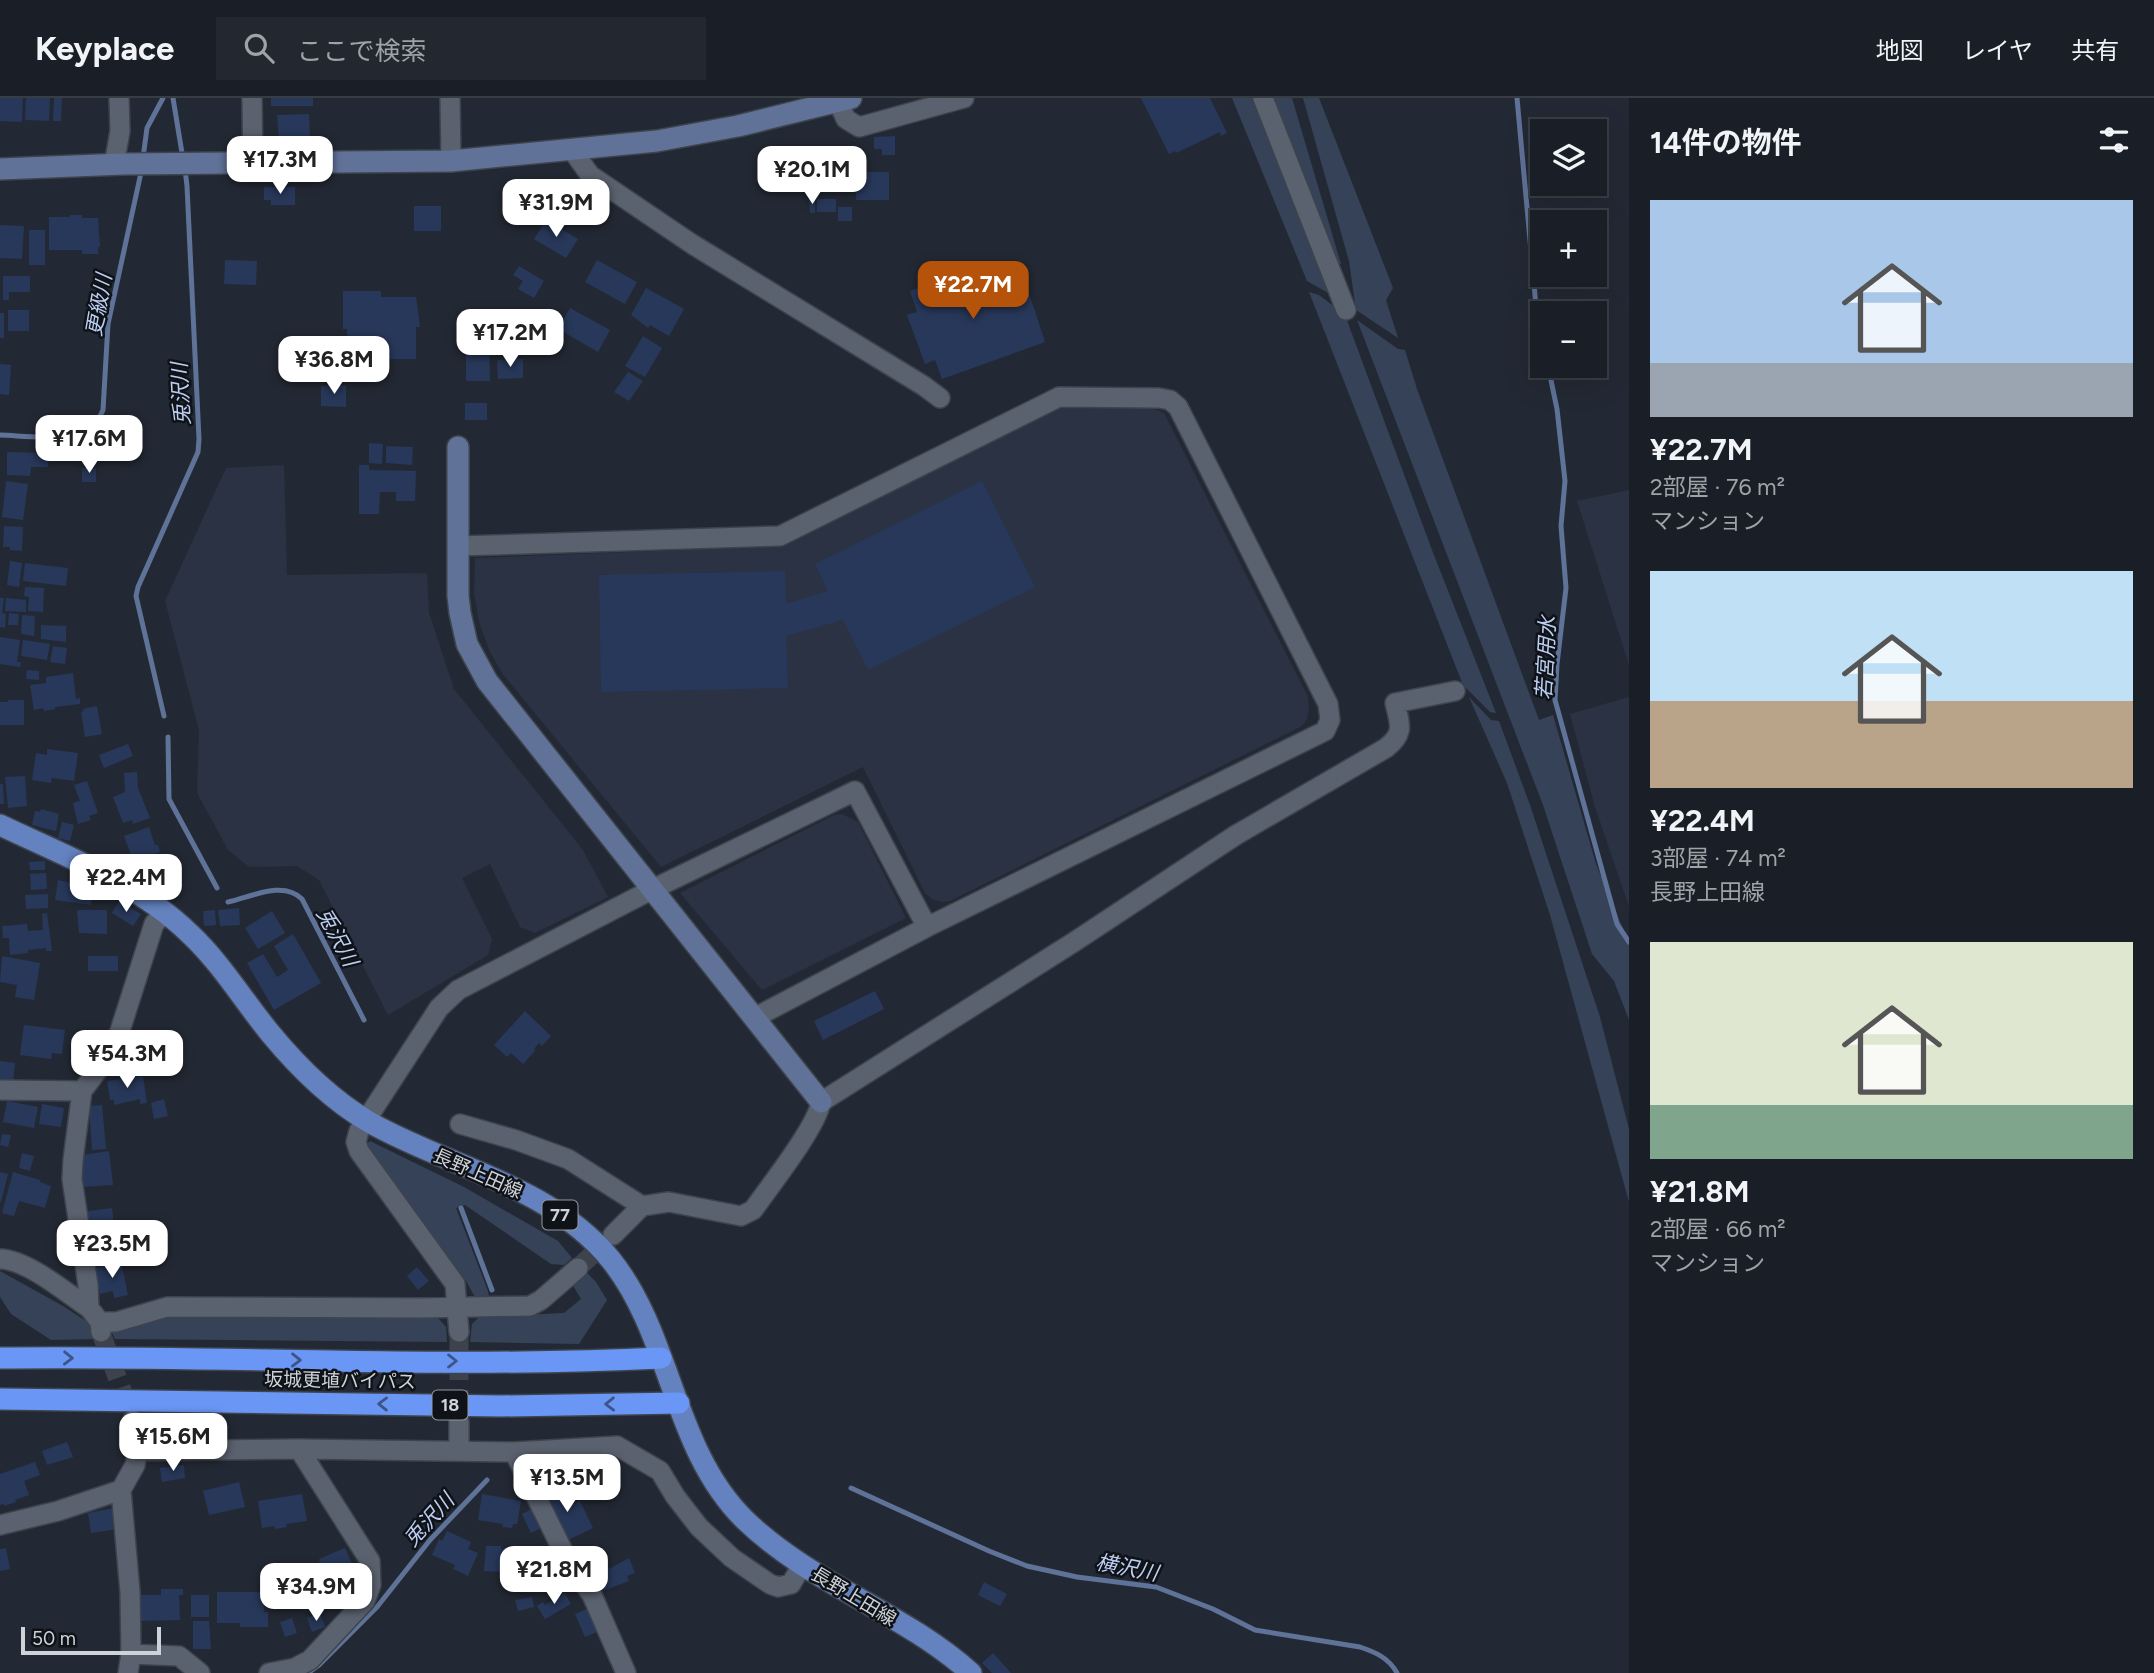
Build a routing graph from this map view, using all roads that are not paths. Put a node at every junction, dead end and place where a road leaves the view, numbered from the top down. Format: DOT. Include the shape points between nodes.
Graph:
graph roads {
  1 [pos="119,98"];
  2 [pos="253,98"];
  3 [pos="450,98"];
  4 [pos="964,98"];
  5 [pos="1263,98"];
  6 [pos="844,100"];
  7 [pos="573,151"];
  8 [pos="451,162"];
  9 [pos="253,163"];
  10 [pos="118,165"];
  11 [pos="0,169"];
  12 [pos="1346,310"];
  13 [pos="940,398"];
  14 [pos="458,447"];
  15 [pos="458,546"];
  16 [pos="1455,691"];
  17 [pos="0,825"];
  18 [pos="651,890"];
  19 [pos="165,912"];
  20 [pos="927,927"];
  21 [pos="754,1018"];
  22 [pos="0,1090"];
  23 [pos="82,1091"];
  24 [pos="821,1102"];
  25 [pos="367,1121"];
  26 [pos="460,1124"];
  27 [pos="642,1206"];
  28 [pos="613,1235"];
  29 [pos="0,1259"];
  30 [pos="578,1268"];
  31 [pos="458,1307"];
  32 [pos="97,1321"];
  33 [pos="459,1332"];
  34 [pos="0,1358"];
  35 [pos="661,1358"];
  36 [pos="0,1399"];
  37 [pos="679,1404"];
  38 [pos="132,1420"];
  39 [pos="459,1422"];
  40 [pos="299,1449"];
  41 [pos="138,1451"];
  42 [pos="459,1451"];
  43 [pos="514,1452"];
  44 [pos="121,1490"];
  45 [pos="0,1525"];
  46 [pos="802,1565"];
  47 [pos="130,1663"];
  48 [pos="200,1673"];
  49 [pos="269,1673"];
  50 [pos="626,1673"];
  51 [pos="971,1673"];
  1 -- 10 [label="street"];
  2 -- 9 [label="street"];
  3 -- 8 [label="street"];
  4 -- 6 [label="street" via="859,127 846,119"];
  5 -- 12 [label="street"];
  6 -- 7 [label="main road" via="738,126"];
  7 -- 8 [label="main road"];
  7 -- 13 [label="street" via="590,174 692,244"];
  8 -- 9 [label="main road"];
  9 -- 10 [label="main road"];
  10 -- 11 [label="main road"];
  14 -- 15 [label="main road"];
  15 -- 18 [label="main road" via="460,613 474,660"];
  15 -- 20 [label="street" via="780,536 1059,397 1170,400 1178,407 1328,704 1330,720 1325,731"];
  16 -- 24 [label="street" via="1395,703 1401,728 1397,740 1386,748 1217,846"];
  17 -- 19 [label="main road, 長野上田線 / 77" via="120,882"];
  18 -- 20 [label="street" via="855,791"];
  18 -- 21 [label="main road"];
  18 -- 25 [label="street" via="458,990 439,1008"];
  19 -- 23 [label="street" via="154,924 118,1037"];
  19 -- 25 [label="main road, 長野上田線 / 77" via="208,953 294,1061"];
  20 -- 21 [label="street"];
  21 -- 24 [label="main road"];
  22 -- 23 [label="street"];
  23 -- 32 [label="street" via="72,1179"];
  24 -- 27 [label="street" via="809,1128 753,1210 741,1216 669,1202"];
  25 -- 31 [label="street" via="356,1139 359,1151 455,1284"];
  25 -- 35 [label="main road, 長野上田線 / 77" via="505,1184 581,1231 622,1275"];
  26 -- 27 [label="street" via="568,1159"];
  27 -- 28 [label="street"];
  29 -- 32 [label="street" via="12,1259 34,1272"];
  30 -- 31 [label="street" via="530,1306"];
  31 -- 32 [label="street" via="167,1307 117,1322"];
  31 -- 33 [label="street"];
  34 -- 35 [label="highway, 坂城更埴バイパス, one-way"];
  35 -- 37 [label="main road, 長野上田線 / 77"];
  37 -- 36 [label="highway, 坂城更埴バイパス / 18, one-way"];
  37 -- 46 [label="main road, 長野上田線 / 77" via="696,1446 727,1500"];
  38 -- 41 [label="street"];
  39 -- 42 [label="street"];
  40 -- 41 [label="street"];
  40 -- 42 [label="street"];
  40 -- 49 [label="street" via="370,1561 372,1586 365,1601 310,1660"];
  41 -- 44 [label="street"];
  42 -- 43 [label="street"];
  43 -- 46 [label="street" via="617,1446 660,1471 699,1527 732,1558 770,1584 791,1584"];
  43 -- 50 [label="street" via="569,1563 592,1595"];
  44 -- 45 [label="street"];
  44 -- 47 [label="street"];
  46 -- 51 [label="main road, 長野上田線 / 77" via="912,1630"];
  47 -- 48 [label="street" via="179,1656"];
}
